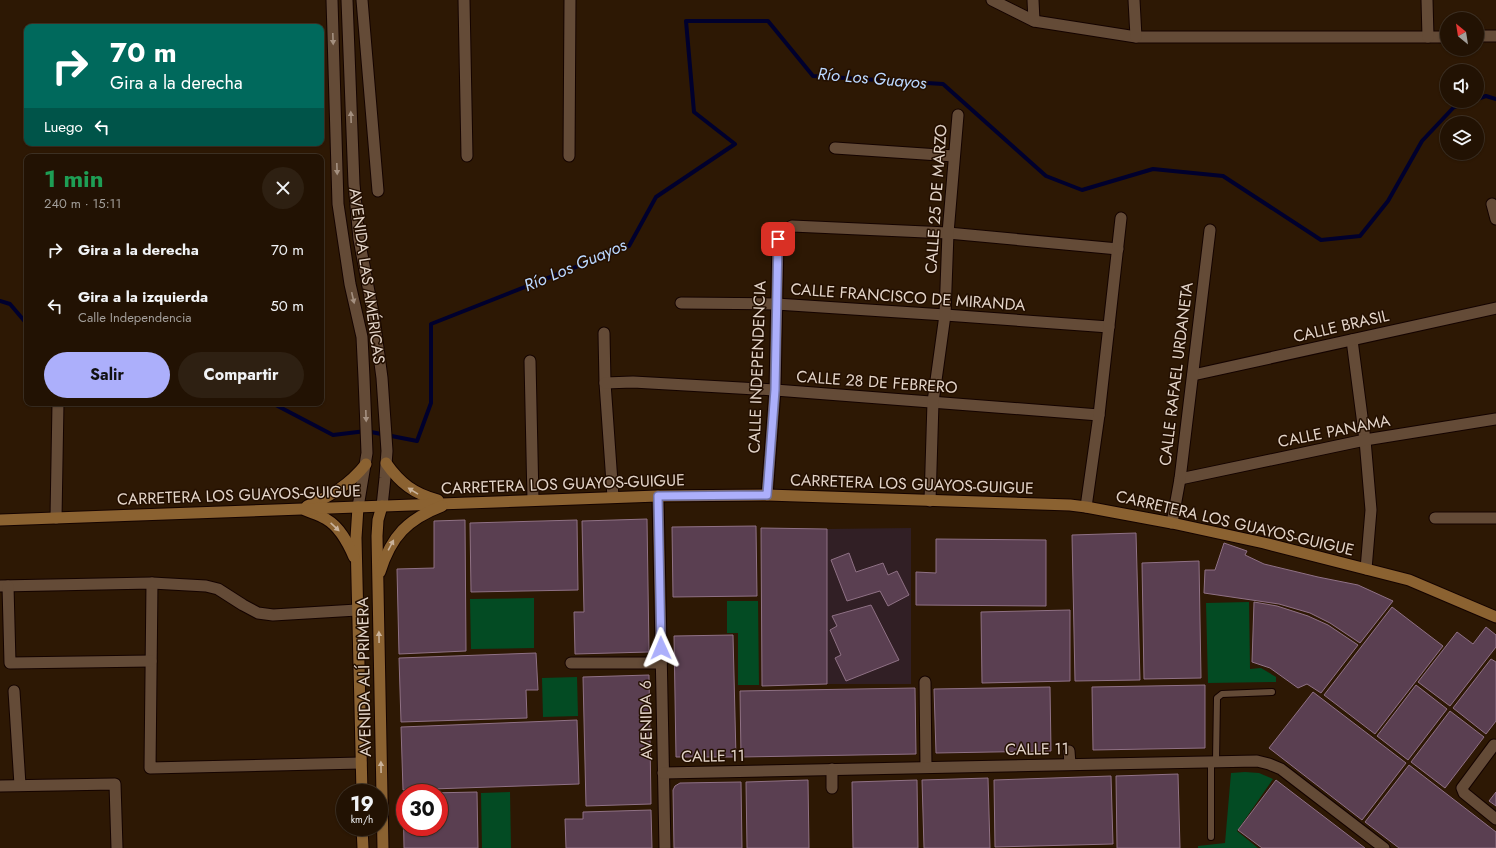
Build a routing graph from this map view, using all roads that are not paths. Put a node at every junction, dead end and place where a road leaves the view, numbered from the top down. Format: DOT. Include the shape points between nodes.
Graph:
graph roads {
  1 [pos="332,0"];
  2 [pos="347,0"];
  3 [pos="362,0"];
  4 [pos="464,0"];
  5 [pos="570,0"];
  6 [pos="992,0"];
  7 [pos="1033,0"];
  8 [pos="1134,0"];
  9 [pos="1427,0"];
  10 [pos="1034,21"];
  11 [pos="1484,36"];
  12 [pos="1496,36"];
  13 [pos="1428,37"];
  14 [pos="1440,37"];
  15 [pos="1136,38"];
  16 [pos="958,115"];
  17 [pos="835,148"];
  18 [pos="467,156"];
  19 [pos="569,156"];
  20 [pos="954,156"];
  21 [pos="378,191"];
  22 [pos="1492,204"];
  23 [pos="1122,218"];
  24 [pos="1496,219"];
  25 [pos="1210,230"];
  26 [pos="948,233"];
  27 [pos="1118,249"];
  28 [pos="681,303"];
  29 [pos="776,304"];
  30 [pos="1496,308"];
  31 [pos="945,315"];
  32 [pos="1109,327"];
  33 [pos="604,333"];
  34 [pos="1352,340"];
  35 [pos="530,360"];
  36 [pos="1193,375"];
  37 [pos="605,383"];
  38 [pos="775,390"];
  39 [pos="933,402"];
  40 [pos="58,406"];
  41 [pos="1099,415"];
  42 [pos="1496,419"];
  43 [pos="1365,440"];
  44 [pos="386,463"];
  45 [pos="366,464"];
  46 [pos="1180,479"];
  47 [pos="767,495"];
  48 [pos="658,496"];
  49 [pos="613,497"];
  50 [pos="533,500"];
  51 [pos="930,501"];
  52 [pos="450,503"];
  53 [pos="382,506"];
  54 [pos="358,507"];
  55 [pos="1086,507"];
  56 [pos="301,509"];
  57 [pos="56,518"];
  58 [pos="1435,518"];
  59 [pos="1496,518"];
  60 [pos="0,520"];
  61 [pos="1172,523"];
  62 [pos="1366,569"];
  63 [pos="356,570"];
  64 [pos="378,582"];
  65 [pos="152,583"];
  66 [pos="4,586"];
  67 [pos="358,610"];
  68 [pos="1496,617"];
  69 [pos="151,662"];
  70 [pos="571,663"];
  71 [pos="661,663"];
  72 [pos="925,682"];
  73 [pos="14,691"];
  74 [pos="1272,692"];
  75 [pos="1494,745"];
  76 [pos="1069,751"];
  77 [pos="1213,761"];
  78 [pos="361,763"];
  79 [pos="1070,764"];
  80 [pos="926,767"];
  81 [pos="832,769"];
  82 [pos="663,773"];
  83 [pos="362,784"];
  84 [pos="20,785"];
  85 [pos="0,786"];
  86 [pos="832,788"];
  87 [pos="1496,819"];
  88 [pos="362,836"];
  89 [pos="1211,837"];
  90 [pos="117,848"];
  91 [pos="363,848"];
  92 [pos="383,848"];
  93 [pos="665,848"];
  94 [pos="1384,848"];
  1 -- 45 [label="street, AVENIDA LAS AMÉRICAS, one-way" via="338,204 350,284 362,337 368,453"];
  44 -- 2 [label="street, AVENIDA LAS AMÉRICAS, one-way" via="382,378 359,239 354,192"];
  3 -- 21 [label="street"];
  4 -- 18 [label="street"];
  5 -- 19 [label="street"];
  6 -- 10 [label="street"];
  7 -- 10 [label="street"];
  8 -- 15 [label="street"];
  9 -- 13 [label="street"];
  10 -- 15 [label="street"];
  11 -- 12 [label="street"];
  13 -- 14 [label="street"];
  13 -- 15 [label="street"];
  16 -- 20 [label="street, CALLE 25 DE MARZO"];
  17 -- 20 [label="street"];
  20 -- 26 [label="street, CALLE 25 DE MARZO"];
  22 -- 24 [label="street"];
  23 -- 27 [label="street"];
  25 -- 36 [label="street, CALLE RAFAEL URDANETA"];
  26 -- 27 [label="street"];
  26 -- 29 [label="street, CALLE INDEPENDENCIA" via="792,226 778,239"];
  26 -- 31 [label="street, CALLE 25 DE MARZO"];
  27 -- 32 [label="street"];
  28 -- 29 [label="street, CALLE FRANCISCO DE MIRANDA"];
  29 -- 31 [label="street, CALLE FRANCISCO DE MIRANDA"];
  29 -- 38 [label="street, CALLE INDEPENDENCIA"];
  30 -- 34 [label="street, CALLE BRASIL"];
  31 -- 32 [label="street, CALLE FRANCISCO DE MIRANDA"];
  31 -- 39 [label="street, CALLE 25 DE MARZO"];
  32 -- 41 [label="street"];
  33 -- 37 [label="street"];
  34 -- 36 [label="street, CALLE BRASIL"];
  34 -- 43 [label="street"];
  35 -- 50 [label="street"];
  36 -- 46 [label="street, CALLE RAFAEL URDANETA"];
  37 -- 38 [label="street, CALLE 28 DE FEBRERO" via="633,382"];
  37 -- 49 [label="street"];
  38 -- 39 [label="street, CALLE 28 DE FEBRERO"];
  38 -- 47 [label="street, CALLE INDEPENDENCIA"];
  39 -- 41 [label="street, CALLE 28 DE FEBRERO"];
  39 -- 51 [label="street, CALLE 25 DE MARZO"];
  40 -- 57 [label="street"];
  41 -- 55 [label="street"];
  42 -- 43 [label="street, CALLE PANAMA"];
  43 -- 46 [label="street, CALLE PANAMA"];
  43 -- 62 [label="street" via="1371,510"];
  52 -- 44 [label="main road, one-way" via="421,496 409,488"];
  44 -- 53 [label="street, AVENIDA LAS AMÉRICAS"];
  45 -- 54 [label="street, AVENIDA LAS AMÉRICAS"];
  45 -- 56 [label="main road" via="335,493"];
  46 -- 61 [label="street, CALLE RAFAEL URDANETA"];
  47 -- 48 [label="main road, CARRETERA LOS GUAYOS-GUIGUE"];
  47 -- 51 [label="main road, CARRETERA LOS GUAYOS-GUIGUE"];
  48 -- 49 [label="main road, CARRETERA LOS GUAYOS-GUIGUE"];
  48 -- 71 [label="street, AVENIDA 6" via="665,618"];
  49 -- 50 [label="main road, CARRETERA LOS GUAYOS-GUIGUE"];
  50 -- 52 [label="main road, CARRETERA LOS GUAYOS-GUIGUE"];
  51 -- 55 [label="main road, CARRETERA LOS GUAYOS-GUIGUE"];
  52 -- 53 [label="main road, CARRETERA LOS GUAYOS-GUIGUE"];
  64 -- 52 [label="main road, one-way" via="392,541 403,528 417,517"];
  53 -- 54 [label="main road, CARRETERA LOS GUAYOS-GUIGUE"];
  53 -- 64 [label="main road, AVENIDA ALÍ PRIMERA" via="377,536"];
  54 -- 56 [label="main road, CARRETERA LOS GUAYOS-GUIGUE"];
  54 -- 63 [label="main road, AVENIDA ALÍ PRIMERA"];
  55 -- 61 [label="main road, CARRETERA LOS GUAYOS-GUIGUE"];
  56 -- 57 [label="main road, CARRETERA LOS GUAYOS-GUIGUE"];
  56 -- 63 [label="main road, one-way" via="326,519 339,530 349,545"];
  57 -- 60 [label="main road, CARRETERA LOS GUAYOS-GUIGUE"];
  58 -- 59 [label="street"];
  61 -- 62 [label="main road, CARRETERA LOS GUAYOS-GUIGUE" via="1264,542"];
  62 -- 68 [label="main road, CARRETERA LOS GUAYOS-GUIGUE" via="1409,580"];
  63 -- 67 [label="main road, AVENIDA ALÍ PRIMERA"];
  92 -- 64 [label="main road, AVENIDA ALÍ PRIMERA, one-way"];
  65 -- 66 [label="street"];
  65 -- 67 [label="street" via="218,589 243,606 258,613 272,615"];
  65 -- 69 [label="street"];
  66 -- 69 [label="street" via="10,663"];
  67 -- 78 [label="main road, AVENIDA ALÍ PRIMERA"];
  69 -- 78 [label="street" via="150,768"];
  70 -- 71 [label="street"];
  71 -- 82 [label="street, AVENIDA 6"];
  72 -- 80 [label="street"];
  73 -- 84 [label="street"];
  74 -- 77 [label="lane" via="1222,694 1217,698"];
  75 -- 87 [label="street" via="1462,790"];
  76 -- 79 [label="street"];
  77 -- 79 [label="street, CALLE 11"];
  77 -- 89 [label="lane"];
  77 -- 94 [label="street, CALLE 11" via="1257,761 1281,769"];
  78 -- 83 [label="main road, AVENIDA ALÍ PRIMERA"];
  79 -- 80 [label="street, CALLE 11"];
  80 -- 81 [label="street, CALLE 11"];
  81 -- 82 [label="street, CALLE 11"];
  81 -- 86 [label="street"];
  82 -- 93 [label="street, AVENIDA 6"];
  84 -- 85 [label="street"];
  84 -- 90 [label="street" via="115,784"];
  88 -- 91 [label="main road"];
}
